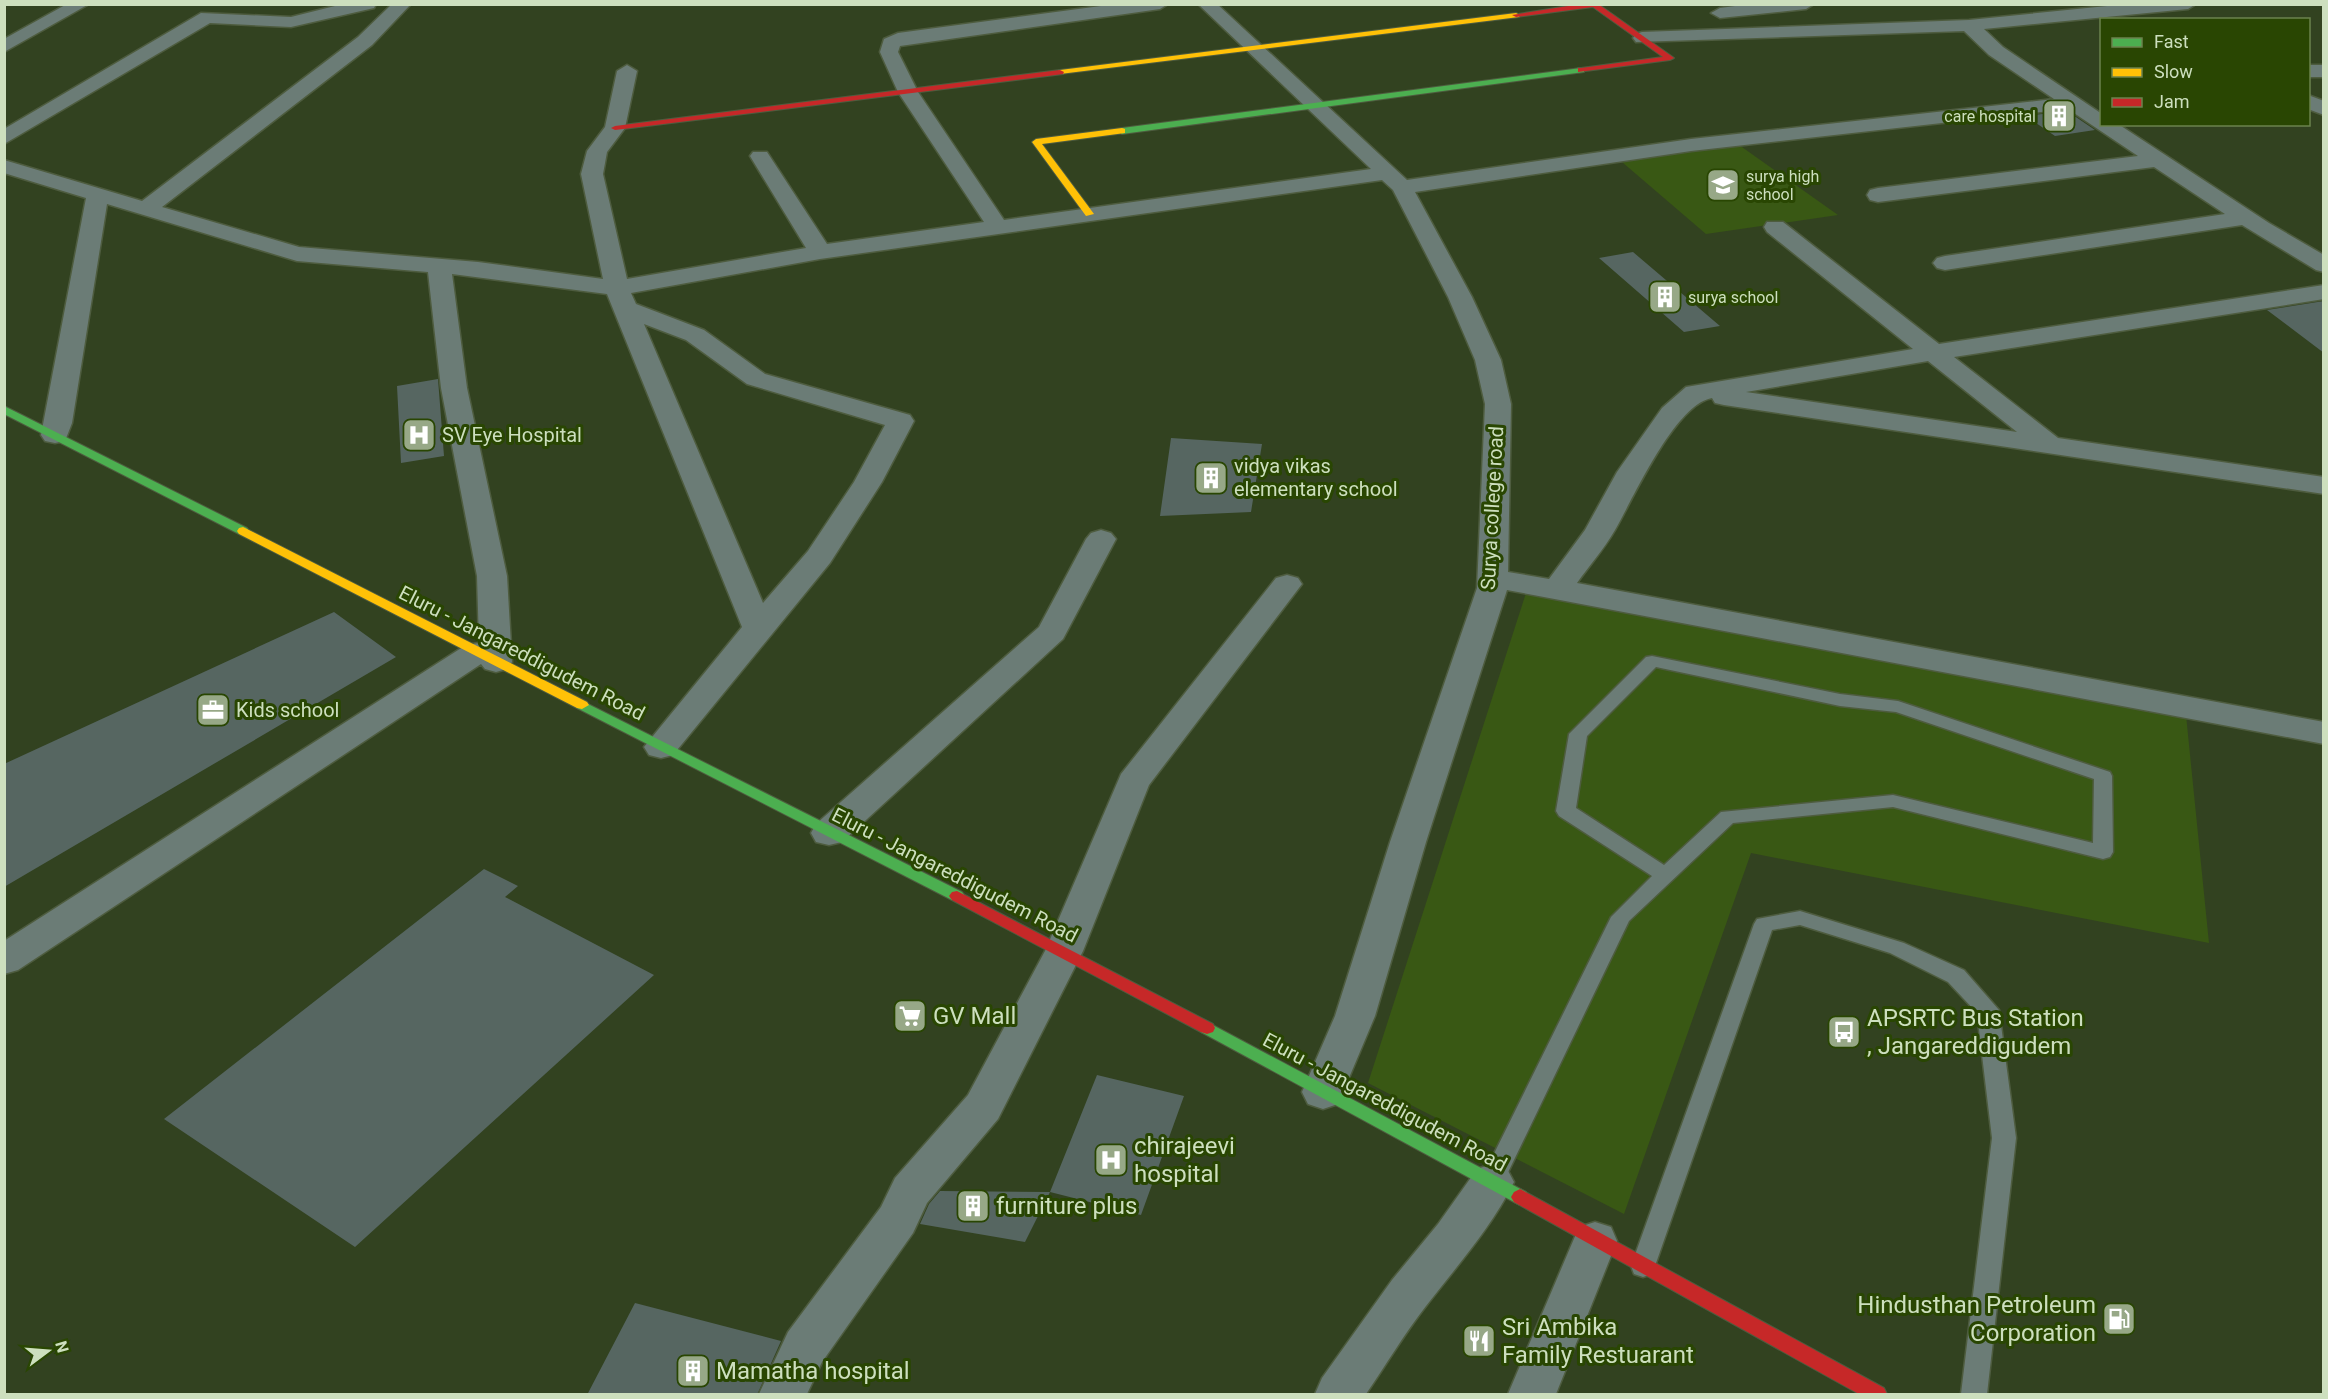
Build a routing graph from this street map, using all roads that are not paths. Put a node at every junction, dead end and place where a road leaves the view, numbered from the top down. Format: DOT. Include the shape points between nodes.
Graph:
graph roads {
  1 [pos="81,4"];
  2 [pos="368,4"];
  3 [pos="403,4"];
  4 [pos="1160,4"];
  5 [pos="1206,4"];
  6 [pos="1806,4"];
  7 [pos="2188,4"];
  8 [pos="2128,7"];
  9 [pos="1703,14"];
  10 [pos="2147,18"];
  11 [pos="1619,22"];
  12 [pos="1969,25"];
  13 [pos="1642,29"];
  14 [pos="4,47"];
  15 [pos="1254,48"];
  16 [pos="627,71"];
  17 [pos="908,92"];
  18 [pos="2310,102"];
  19 [pos="2071,103"];
  20 [pos="1317,106"];
  21 [pos="2324,109"];
  22 [pos="2100,122"];
  23 [pos="2106,126"];
  24 [pos="615,128"];
  25 [pos="4,138"];
  26 [pos="760,156"];
  27 [pos="2157,160"];
  28 [pos="4,166"];
  29 [pos="1396,180"];
  30 [pos="1878,195"];
  31 [pos="97,196"];
  32 [pos="144,210"];
  33 [pos="1089,214"];
  34 [pos="2245,218"];
  35 [pos="998,227"];
  36 [pos="1775,227"];
  37 [pos="820,252"];
  38 [pos="1945,263"];
  39 [pos="2324,265"];
  40 [pos="439,266"];
  41 [pos="2324,292"];
  42 [pos="621,298"];
  43 [pos="1932,353"];
  44 [pos="1695,393"];
  45 [pos="4,409"];
  46 [pos="55,435"];
  47 [pos="2052,447"];
  48 [pos="2324,486"];
  49 [pos="1101,539"];
  50 [pos="1492,579"];
  51 [pos="1287,585"];
  52 [pos="1557,589"];
  53 [pos="758,628"];
  54 [pos="487,657"];
  55 [pos="2324,733"];
  56 [pos="661,747"];
  57 [pos="829,833"];
  58 [pos="1666,876"];
  59 [pos="1064,951"];
  60 [pos="4,960"];
  61 [pos="1323,1092"];
  62 [pos="1492,1182"];
  63 [pos="1595,1241"];
  64 [pos="1642,1266"];
  65 [pos="783,1395"];
  66 [pos="1339,1395"];
  67 [pos="1532,1395"];
  68 [pos="1877,1395"];
  69 [pos="1974,1395"];
  1 -- 14 [label="street"];
  2 -- 25 [label="street" via="291,22 207,17"];
  3 -- 32 [label="street" via="365,41"];
  4 -- 17 [label="street" via="898,39 891,42 889,52"];
  5 -- 15 [label="street, Surya college road"];
  6 -- 9 [label="street"];
  7 -- 8 [label="street"];
  8 -- 10 [label="street"];
  8 -- 12 [label="street"];
  11 -- 13 [label="street"];
  11 -- 15 [label="street" via="1594,5"];
  12 -- 13 [label="street"];
  12 -- 19 [label="street" via="1996,51"];
  13 -- 20 [label="street" via="1670,58"];
  15 -- 17 [label="street"];
  15 -- 20 [label="street, Surya college road"];
  16 -- 24 [label="street"];
  17 -- 24 [label="street"];
  17 -- 35 [label="street"];
  18 -- 21 [label="street"];
  19 -- 22 [label="street"];
  19 -- 29 [label="street"];
  20 -- 29 [label="street, Surya college road"];
  20 -- 33 [label="street" via="1036,142"];
  23 -- 27 [label="street"];
  24 -- 42 [label="street" via="597,151 592,174"];
  26 -- 37 [label="street"];
  27 -- 30 [label="street"];
  27 -- 34 [label="street"];
  28 -- 31 [label="street"];
  29 -- 33 [label="street"];
  29 -- 50 [label="street, Surya college road" via="1427,231 1488,360 1498,404"];
  31 -- 32 [label="street"];
  31 -- 46 [label="street" via="64,405"];
  32 -- 40 [label="street" via="297,254"];
  33 -- 35 [label="street"];
  34 -- 38 [label="street"];
  34 -- 39 [label="street"];
  35 -- 37 [label="street"];
  36 -- 43 [label="street"];
  37 -- 42 [label="street"];
  40 -- 42 [label="street" via="538,275"];
  40 -- 54 [label="street" via="454,388 492,576"];
  41 -- 43 [label="street"];
  42 -- 53 [label="street"];
  42 -- 53 [label="street" via="695,335 756,379 902,421 819,557"];
  43 -- 44 [label="street"];
  43 -- 47 [label="street"];
  44 -- 47 [label="street"];
  44 -- 52 [label="street" via="1671,414 1631,472 1599,532"];
  45 -- 46 [label="street, Eluru - Jangareddigudem Road"];
  46 -- 54 [label="street, Eluru - Jangareddigudem Road"];
  47 -- 48 [label="street"];
  49 -- 57 [label="street" via="1052,632"];
  50 -- 52 [label="street"];
  50 -- 61 [label="street, Surya college road" via="1355,1016"];
  51 -- 59 [label="street" via="1133,782"];
  52 -- 55 [label="street"];
  53 -- 56 [label="street"];
  54 -- 56 [label="street, Eluru - Jangareddigudem Road"];
  54 -- 60 [label="street"];
  56 -- 57 [label="street, Eluru - Jangareddigudem Road"];
  57 -- 59 [label="street, Eluru - Jangareddigudem Road"];
  58 -- 58 [label="lane" via="1728,817 1893,801 2103,852 2103,777 1898,707 1840,700 1652,661 1578,734 1566,811"];
  58 -- 62 [label="lane" via="1621,917"];
  59 -- 61 [label="street, Eluru - Jangareddigudem Road"];
  59 -- 65 [label="street" via="983,1107 911,1191 897,1220 806,1347"];
  61 -- 62 [label="street, Eluru - Jangareddigudem Road"];
  62 -- 63 [label="street, Eluru - Jangareddigudem Road"];
  62 -- 66 [label="street"];
  63 -- 64 [label="street, Eluru - Jangareddigudem Road"];
  63 -- 67 [label="street"];
  64 -- 68 [label="street, Eluru - Jangareddigudem Road"];
  64 -- 69 [label="lane" via="1764,924 1800,918 1897,948 1956,976 1988,1010 2004,1138"];
}
